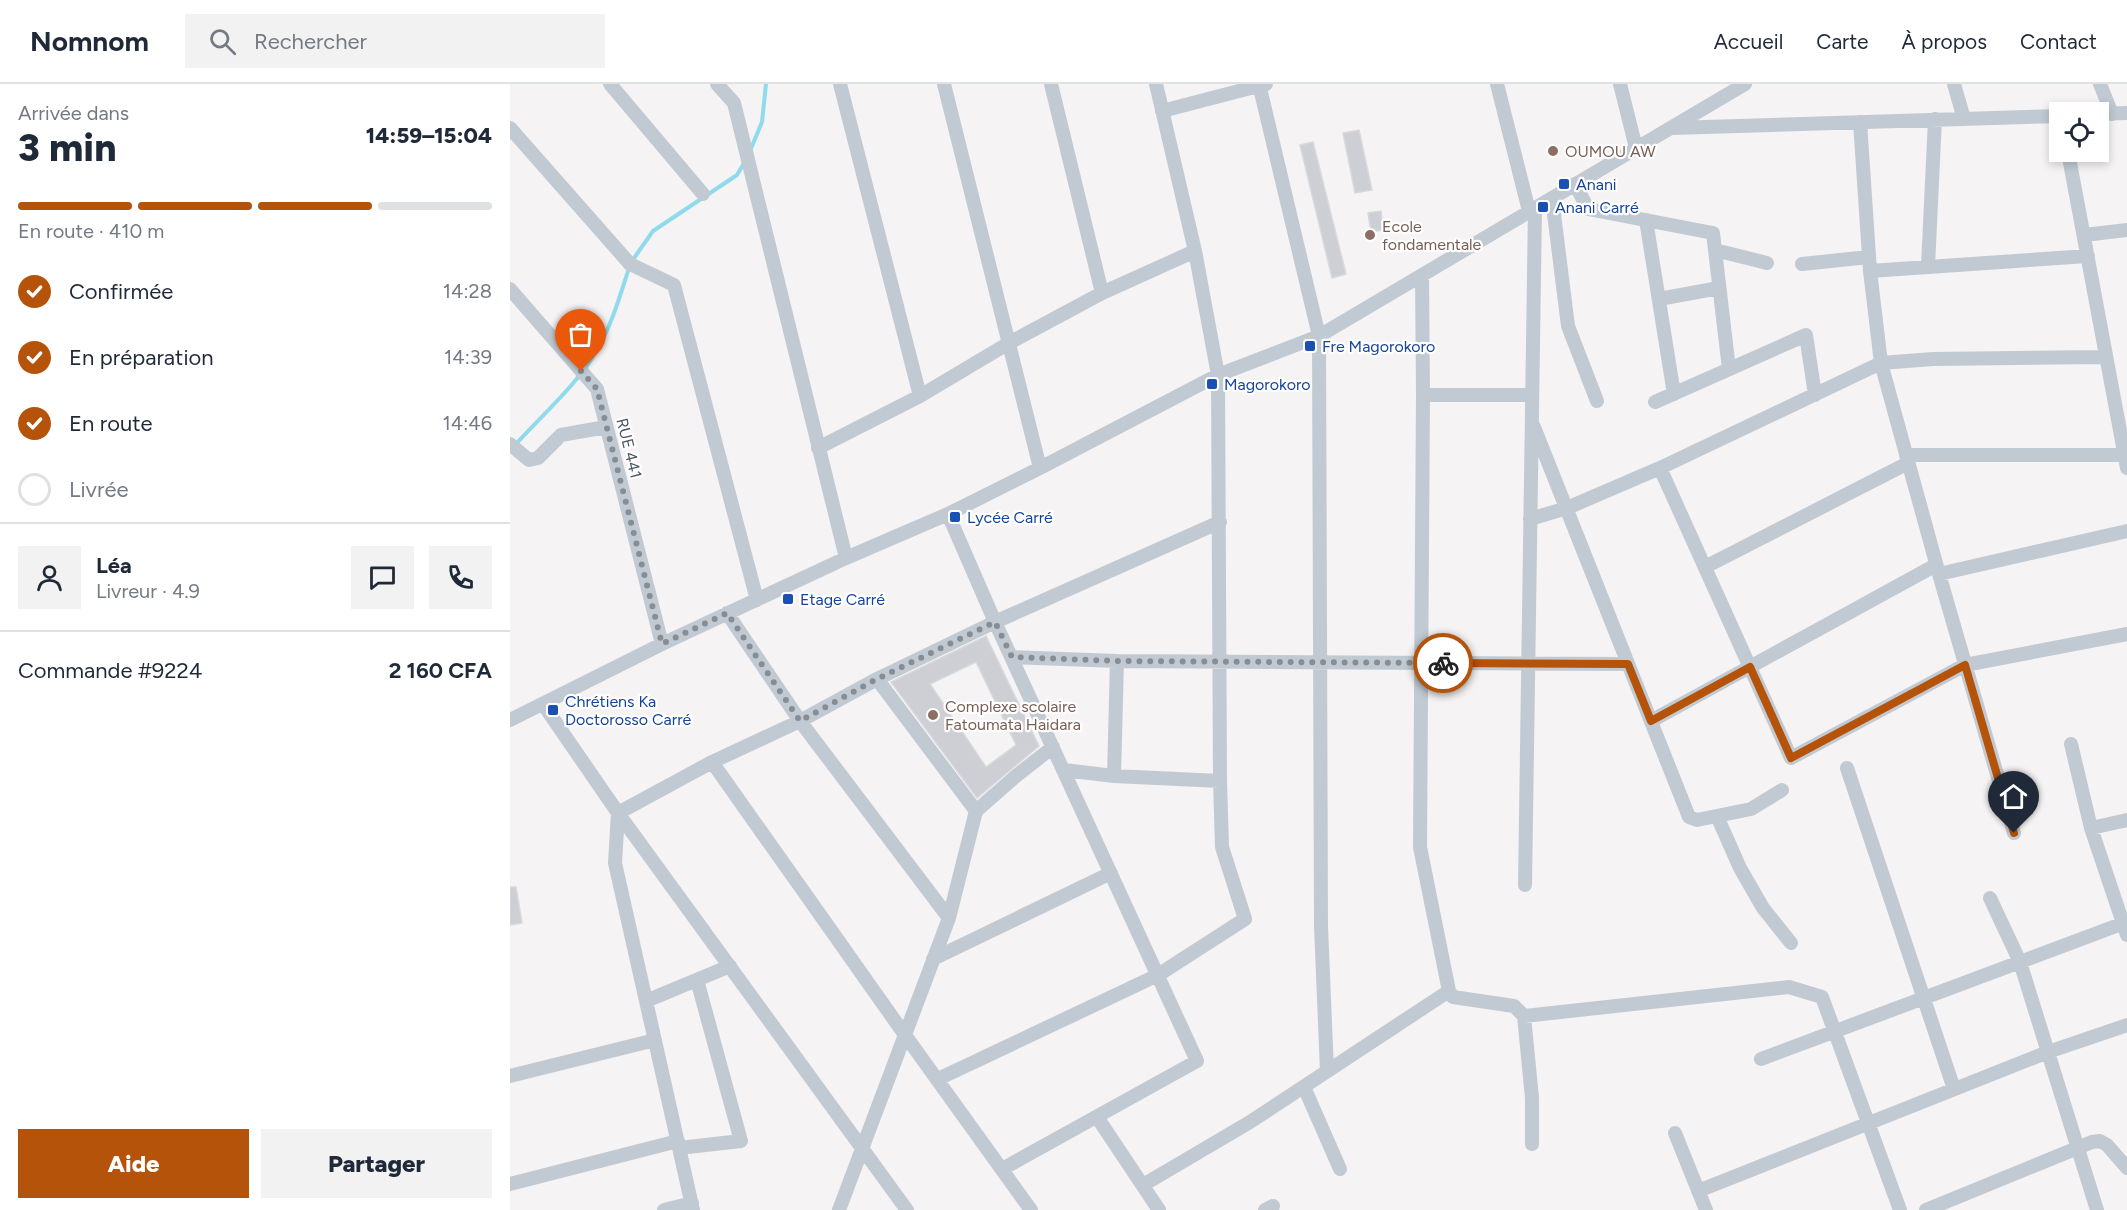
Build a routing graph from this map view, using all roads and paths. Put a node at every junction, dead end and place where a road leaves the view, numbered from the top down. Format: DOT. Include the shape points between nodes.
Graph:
graph roads {
  1 [pos="610,84"];
  2 [pos="840,84"];
  3 [pos="944,84"];
  4 [pos="1051,84"];
  5 [pos="1156,84"];
  6 [pos="1497,84"];
  7 [pos="1620,84"];
  8 [pos="1954,84"];
  9 [pos="2100,84"];
  10 [pos="720,85"];
  11 [pos="1261,85"];
  12 [pos="1739,86"];
  13 [pos="2103,102"];
  14 [pos="1162,111"];
  15 [pos="2127,113"];
  16 [pos="2109,114"];
  17 [pos="2049,116"];
  18 [pos="1935,119"];
  19 [pos="1964,119"];
  20 [pos="1860,122"];
  21 [pos="510,128"];
  22 [pos="1670,128"];
  23 [pos="1636,148"];
  24 [pos="2070,162"];
  25 [pos="1575,184"];
  26 [pos="703,194"];
  27 [pos="1552,198"];
  28 [pos="1532,210"];
  29 [pos="1646,220"];
  30 [pos="2127,230"];
  31 [pos="2084,236"];
  32 [pos="1715,250"];
  33 [pos="1195,251"];
  34 [pos="2088,256"];
  35 [pos="1767,263"];
  36 [pos="1802,264"];
  37 [pos="1869,264"];
  38 [pos="1929,266"];
  39 [pos="1422,274"];
  40 [pos="1719,288"];
  41 [pos="510,289"];
  42 [pos="1101,293"];
  43 [pos="1659,299"];
  44 [pos="1319,336"];
  45 [pos="1009,343"];
  46 [pos="2106,357"];
  47 [pos="1881,363"];
  48 [pos="1729,369"];
  49 [pos="1218,375"];
  50 [pos="1674,394"];
  51 [pos="1423,395"];
  52 [pos="1532,395"];
  53 [pos="1815,395"];
  54 [pos="920,396"];
  55 [pos="1597,401"];
  56 [pos="1655,402"];
  57 [pos="1532,422"];
  58 [pos="606,427"];
  59 [pos="510,444"];
  60 [pos="818,448"];
  61 [pos="1907,459"];
  62 [pos="2126,461"];
  63 [pos="1040,468"];
  64 [pos="1660,468"];
  65 [pos="1567,508"];
  66 [pos="948,514"];
  67 [pos="1530,519"];
  68 [pos="1220,522"];
  69 [pos="2127,531"];
  70 [pos="846,558"];
  71 [pos="1705,567"];
  72 [pos="1937,569"];
  73 [pos="757,600"];
  74 [pos="727,613"];
  75 [pos="995,622"];
  76 [pos="2127,634"];
  77 [pos="662,644"];
  78 [pos="1012,657"];
  79 [pos="1117,661"];
  80 [pos="1220,662"];
  81 [pos="1320,662"];
  82 [pos="1421,663"];
  83 [pos="1528,664"];
  84 [pos="1628,664"];
  85 [pos="1965,665"];
  86 [pos="1750,667"];
  87 [pos="877,679"];
  88 [pos="543,704"];
  89 [pos="510,720"];
  90 [pos="800,721"];
  91 [pos="1651,721"];
  92 [pos="2071,744"];
  93 [pos="1053,747"];
  94 [pos="712,762"];
  95 [pos="1847,768"];
  96 [pos="1064,770"];
  97 [pos="1114,776"];
  98 [pos="1220,781"];
  99 [pos="1782,790"];
  100 [pos="976,811"];
  101 [pos="618,813"];
  102 [pos="1717,816"];
  103 [pos="2127,819"];
  104 [pos="2091,828"];
  105 [pos="2014,833"];
  106 [pos="1111,873"];
  107 [pos="1525,885"];
  108 [pos="1990,898"];
  109 [pos="949,918"];
  110 [pos="2125,928"];
  111 [pos="1791,944"];
  112 [pos="933,959"];
  113 [pos="2020,962"];
  114 [pos="730,966"];
  115 [pos="1158,975"];
  116 [pos="697,980"];
  117 [pos="1449,991"];
  118 [pos="1924,998"];
  119 [pos="646,1001"];
  120 [pos="1524,1016"];
  121 [pos="2127,1025"];
  122 [pos="1835,1031"];
  123 [pos="905,1035"];
  124 [pos="655,1040"];
  125 [pos="2048,1052"];
  126 [pos="1761,1059"];
  127 [pos="1327,1071"];
  128 [pos="510,1076"];
  129 [pos="938,1079"];
  130 [pos="1304,1087"];
  131 [pos="1954,1089"];
  132 [pos="1097,1117"];
  133 [pos="1868,1124"];
  134 [pos="1676,1133"];
  135 [pos="1532,1144"];
  136 [pos="679,1145"];
  137 [pos="2078,1148"];
  138 [pos="862,1149"];
  139 [pos="2127,1168"];
  140 [pos="1002,1169"];
  141 [pos="1340,1169"];
  142 [pos="510,1184"];
  143 [pos="1143,1185"];
  144 [pos="1698,1191"];
  145 [pos="693,1207"];
  146 [pos="664,1210"];
  147 [pos="839,1210"];
  148 [pos="907,1210"];
  149 [pos="1031,1210"];
  150 [pos="1159,1210"];
  151 [pos="1706,1210"];
  152 [pos="1900,1210"];
  153 [pos="1926,1210"];
  154 [pos="2097,1210"];
  1 -- 26 [label="street"];
  2 -- 54 [label="street"];
  3 -- 45 [label="street"];
  4 -- 42 [label="street"];
  5 -- 14 [label="street"];
  6 -- 28 [label="street"];
  7 -- 23 [label="street"];
  8 -- 19 [label="street"];
  9 -- 13 [label="street"];
  10 -- 60 [label="street" via="734,103"];
  11 -- 14 [label="street"];
  11 -- 44 [label="street"];
  12 -- 22 [label="street"];
  14 -- 33 [label="street"];
  15 -- 16 [label="street"];
  17 -- 19 [label="street"];
  18 -- 19 [label="street"];
  18 -- 20 [label="street"];
  18 -- 38 [label="street"];
  20 -- 22 [label="street"];
  20 -- 37 [label="street"];
  21 -- 73 [label="street" via="630,264 674,285"];
  22 -- 23 [label="street"];
  23 -- 25 [label="street"];
  24 -- 31 [label="street"];
  25 -- 27 [label="street"];
  25 -- 29 [label="street" via="1588,209"];
  27 -- 28 [label="street"];
  27 -- 55 [label="street" via="1568,326"];
  28 -- 39 [label="street"];
  28 -- 52 [label="street"];
  29 -- 32 [label="street" via="1713,233"];
  29 -- 43 [label="street"];
  30 -- 31 [label="street"];
  31 -- 34 [label="street"];
  32 -- 35 [label="street"];
  32 -- 40 [label="street"];
  33 -- 42 [label="street"];
  33 -- 49 [label="street"];
  34 -- 38 [label="street"];
  34 -- 46 [label="street"];
  36 -- 37 [label="street"];
  37 -- 38 [label="street"];
  37 -- 47 [label="street"];
  39 -- 44 [label="street"];
  39 -- 51 [label="street"];
  40 -- 43 [label="street"];
  40 -- 48 [label="street"];
  41 -- 58 [label="street, RUE 441" via="597,389"];
  42 -- 45 [label="street"];
  43 -- 50 [label="street"];
  44 -- 49 [label="street"];
  44 -- 81 [label="street"];
  45 -- 54 [label="street"];
  45 -- 63 [label="street"];
  46 -- 47 [label="street"];
  46 -- 62 [label="street"];
  47 -- 53 [label="street"];
  47 -- 61 [label="street"];
  48 -- 50 [label="street"];
  48 -- 53 [label="street" via="1806,335"];
  49 -- 63 [label="street"];
  49 -- 68 [label="street"];
  50 -- 56 [label="street"];
  51 -- 52 [label="street"];
  51 -- 82 [label="street"];
  52 -- 57 [label="street"];
  53 -- 64 [label="street"];
  54 -- 60 [label="street"];
  57 -- 65 [label="street"];
  57 -- 67 [label="street"];
  58 -- 59 [label="street" via="561,435 538,458 529,460"];
  58 -- 77 [label="street, RUE 441"];
  60 -- 70 [label="street"];
  61 -- 62 [label="street"];
  61 -- 71 [label="street"];
  61 -- 72 [label="street"];
  63 -- 66 [label="street"];
  64 -- 65 [label="street"];
  64 -- 71 [label="street"];
  65 -- 67 [label="street"];
  65 -- 84 [label="street"];
  66 -- 70 [label="street"];
  66 -- 75 [label="street"];
  67 -- 83 [label="street"];
  68 -- 75 [label="street"];
  68 -- 80 [label="street"];
  69 -- 72 [label="street"];
  70 -- 73 [label="street"];
  71 -- 86 [label="street"];
  72 -- 85 [label="street"];
  72 -- 86 [label="street"];
  73 -- 74 [label="street"];
  74 -- 77 [label="street"];
  74 -- 90 [label="street"];
  75 -- 78 [label="street"];
  75 -- 87 [label="street"];
  76 -- 85 [label="street"];
  77 -- 88 [label="street"];
  78 -- 79 [label="street"];
  78 -- 93 [label="street"];
  79 -- 80 [label="street"];
  79 -- 97 [label="street"];
  80 -- 81 [label="street"];
  80 -- 98 [label="street"];
  81 -- 82 [label="street"];
  81 -- 127 [label="street"];
  82 -- 83 [label="street"];
  82 -- 117 [label="street" via="1420,848"];
  83 -- 84 [label="street"];
  83 -- 107 [label="street"];
  84 -- 91 [label="street"];
  85 -- 86 [label="street" via="1791,758"];
  85 -- 105 [label="street"];
  86 -- 91 [label="street"];
  87 -- 90 [label="street"];
  87 -- 100 [label="street"];
  88 -- 89 [label="street"];
  88 -- 101 [label="street"];
  90 -- 94 [label="street"];
  90 -- 109 [label="street"];
  91 -- 102 [label="street" via="1689,817 1697,820"];
  92 -- 104 [label="street"];
  93 -- 96 [label="street"];
  93 -- 100 [label="street"];
  94 -- 101 [label="street"];
  94 -- 123 [label="street"];
  95 -- 118 [label="street"];
  96 -- 97 [label="street"];
  96 -- 106 [label="street"];
  97 -- 98 [label="street"];
  98 -- 115 [label="street" via="1222,847 1245,919"];
  99 -- 102 [label="street" via="1750,810"];
  100 -- 109 [label="street"];
  101 -- 114 [label="street"];
  101 -- 119 [label="street" via="615,863"];
  102 -- 111 [label="street" via="1762,908"];
  103 -- 104 [label="street"];
  104 -- 110 [label="street"];
  106 -- 112 [label="street"];
  106 -- 115 [label="street"];
  108 -- 113 [label="street"];
  109 -- 112 [label="street"];
  110 -- 113 [label="street"];
  112 -- 123 [label="street"];
  113 -- 118 [label="street"];
  113 -- 125 [label="street"];
  114 -- 116 [label="street"];
  114 -- 138 [label="street"];
  115 -- 129 [label="street"];
  115 -- 132 [label="street" via="1197,1061"];
  116 -- 119 [label="street"];
  116 -- 136 [label="street" via="741,1142"];
  117 -- 120 [label="street" via="1453,997 1514,1006"];
  117 -- 127 [label="street"];
  118 -- 122 [label="street"];
  118 -- 131 [label="street"];
  119 -- 124 [label="street"];
  120 -- 122 [label="street" via="1789,987 1822,998"];
  120 -- 135 [label="street"];
  121 -- 125 [label="street"];
  122 -- 126 [label="street"];
  122 -- 133 [label="street"];
  123 -- 129 [label="street"];
  123 -- 138 [label="street"];
  124 -- 128 [label="street"];
  124 -- 136 [label="street"];
  125 -- 131 [label="street"];
  125 -- 137 [label="street"];
  127 -- 130 [label="street"];
  129 -- 140 [label="street"];
  130 -- 141 [label="street"];
  130 -- 143 [label="street"];
  131 -- 133 [label="street"];
  132 -- 140 [label="street"];
  132 -- 143 [label="street"];
  133 -- 144 [label="street"];
  133 -- 152 [label="street"];
  134 -- 144 [label="street"];
  136 -- 142 [label="street"];
  136 -- 145 [label="street"];
  137 -- 139 [label="street" via="2100,1141"];
  137 -- 153 [label="street"];
  137 -- 154 [label="street"];
  138 -- 147 [label="street"];
  138 -- 148 [label="street"];
  140 -- 149 [label="street"];
  143 -- 150 [label="street"];
  144 -- 151 [label="street"];
  145 -- 146 [label="street"];
}
